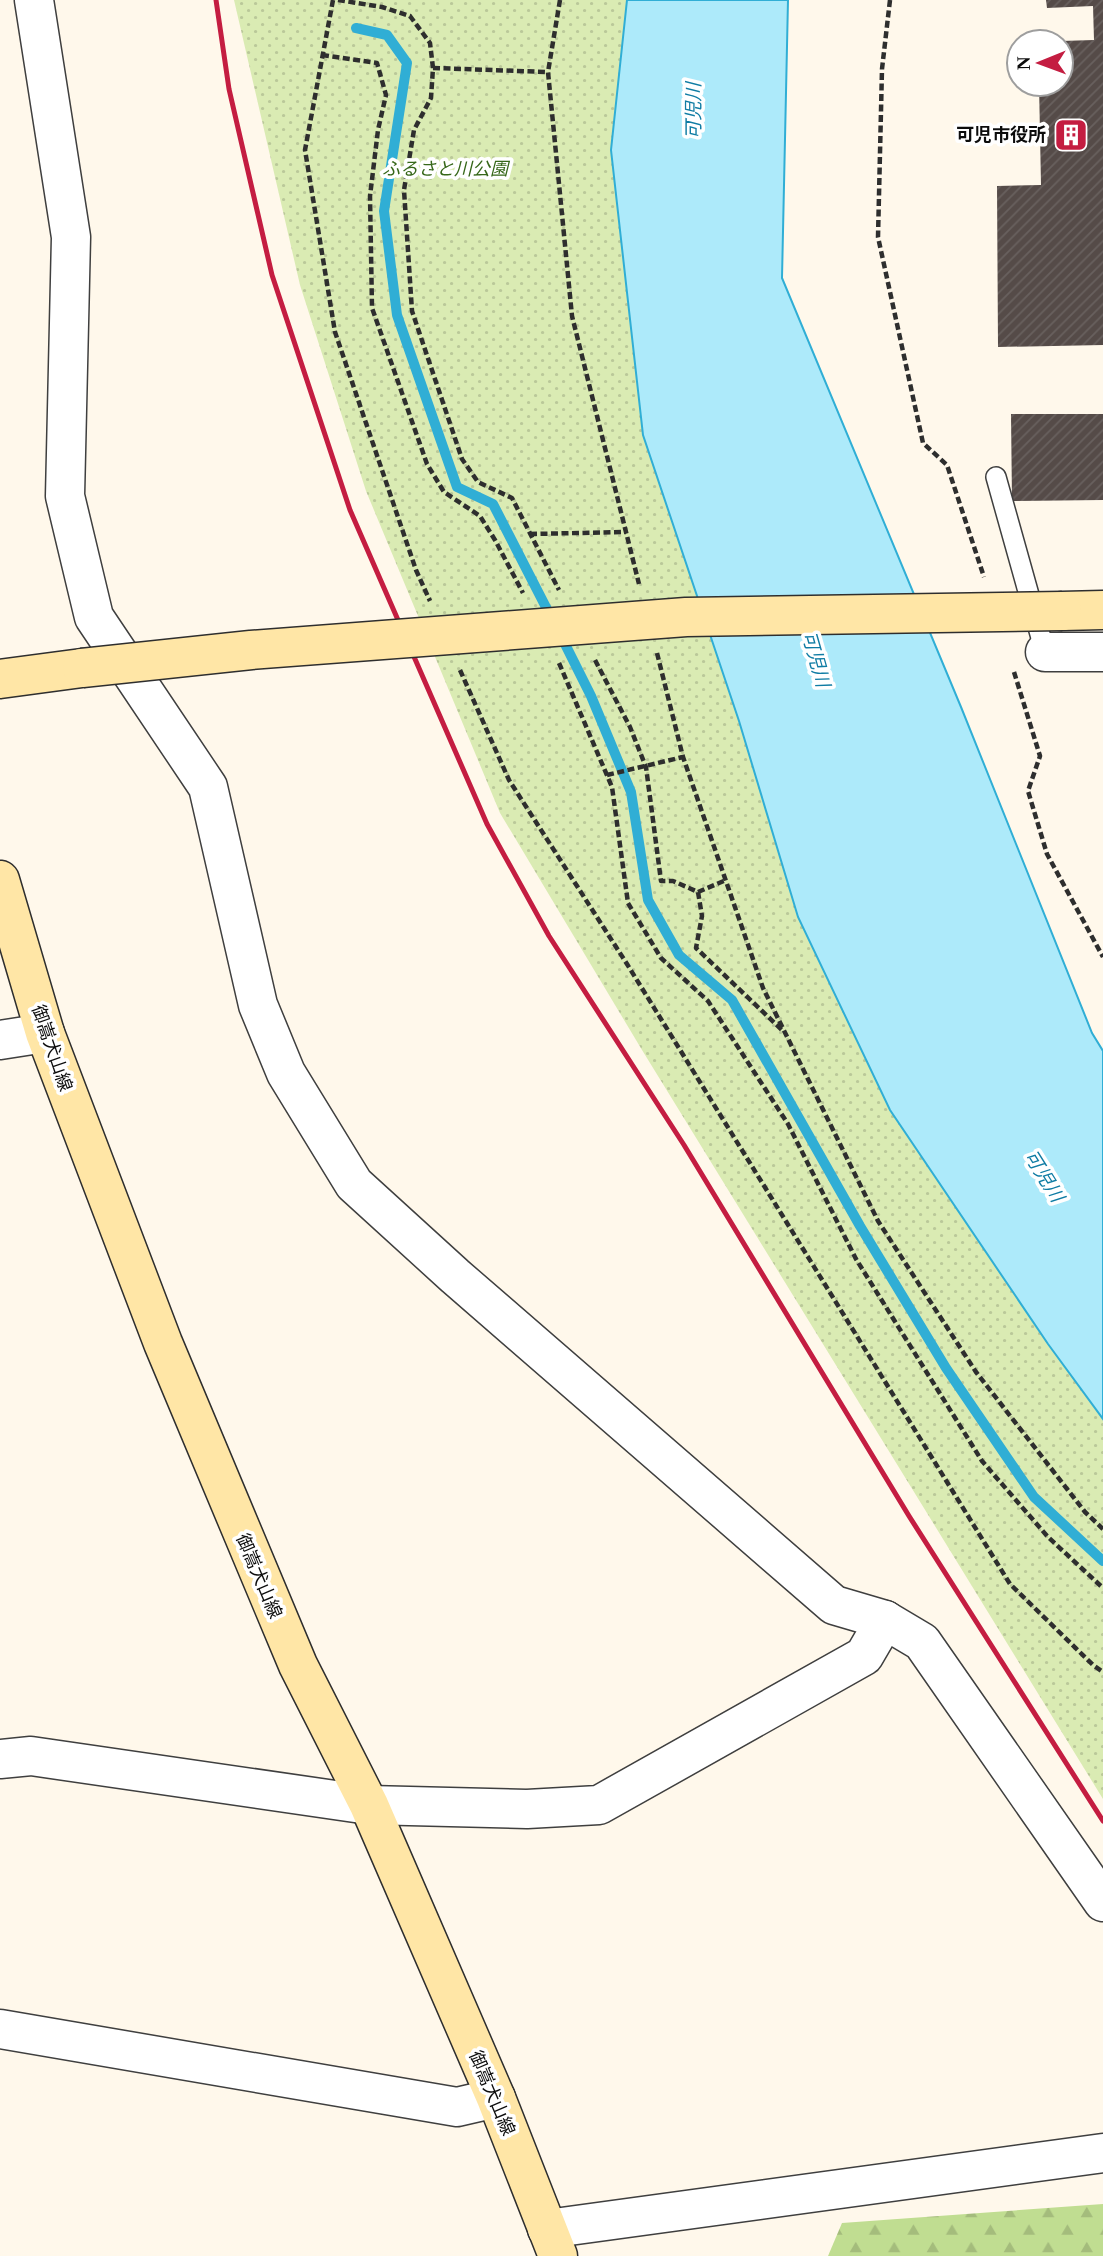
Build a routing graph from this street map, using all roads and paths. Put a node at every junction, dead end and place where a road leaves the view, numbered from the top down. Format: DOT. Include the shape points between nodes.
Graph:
graph roads {
  1 [pos="34,0"];
  2 [pos="332,0"];
  3 [pos="338,0"];
  4 [pos="560,0"];
  5 [pos="890,0"];
  6 [pos="322,55"];
  7 [pos="433,68"];
  8 [pos="548,72"];
  9 [pos="996,477"];
  10 [pos="626,531"];
  11 [pos="530,534"];
  12 [pos="985,582"];
  13 [pos="640,585"];
  14 [pos="562,594"];
  15 [pos="526,600"];
  16 [pos="432,607"];
  17 [pos="1103,610"];
  18 [pos="656,651"];
  19 [pos="1103,652"];
  20 [pos="593,655"];
  21 [pos="1028,659"];
  22 [pos="557,660"];
  23 [pos="460,669"];
  24 [pos="0,679"];
  25 [pos="683,757"];
  26 [pos="646,767"];
  27 [pos="607,775"];
  28 [pos="0,880"];
  29 [pos="726,880"];
  30 [pos="698,892"];
  31 [pos="1103,957"];
  32 [pos="45,1033"];
  33 [pos="785,1033"];
  34 [pos="0,1040"];
  35 [pos="1103,1529"];
  36 [pos="1103,1588"];
  37 [pos="885,1620"];
  38 [pos="1103,1672"];
  39 [pos="0,1759"];
  40 [pos="369,1805"];
  41 [pos="1103,1902"];
  42 [pos="0,2029"];
  43 [pos="496,2098"];
  44 [pos="1103,2153"];
  45 [pos="553,2242"];
  1 -- 37 [label="street" via="71,237 65,496 94,617 208,787 258,1005 285,1073 354,1184 374,1203 834,1605"];
  2 -- 6 [label="path"];
  3 -- 7 [label="path" via="410,16 430,43"];
  4 -- 8 [label="path"];
  5 -- 12 [label="path" via="882,69 878,237 923,443 947,465"];
  6 -- 15 [label="path" via="376,63 386,95 370,196 372,308 427,464 444,492 480,516"];
  6 -- 16 [label="path" via="305,150 335,332"];
  7 -- 8 [label="path"];
  7 -- 11 [label="path" via="430,98 414,130 404,191 412,311 462,459 478,482 512,498"];
  8 -- 10 [label="path" via="572,316"];
  9 -- 21 [label="lane"];
  10 -- 11 [label="path"];
  10 -- 13 [label="path"];
  11 -- 14 [label="path"];
  17 -- 24 [label="main road, bridge" via="686,617 278,648"];
  18 -- 25 [label="path"];
  19 -- 21 [label="street"];
  20 -- 26 [label="path"];
  21 -- 31 [label="path" via="1040,756 1028,791 1046,854"];
  22 -- 27 [label="path"];
  23 -- 38 [label="path" via="509,780 1010,1584"];
  25 -- 26 [label="path"];
  25 -- 29 [label="path"];
  26 -- 27 [label="path"];
  26 -- 30 [label="path" via="662,881"];
  27 -- 36 [label="path" via="628,903 661,958 709,1001 788,1124 856,1259 982,1461 1048,1536"];
  28 -- 32 [label="main road, 御嵩犬山線"];
  29 -- 30 [label="path"];
  29 -- 33 [label="path" via="763,988"];
  30 -- 33 [label="path" via="702,916 696,948"];
  32 -- 34 [label="street"];
  32 -- 40 [label="main road, 御嵩犬山線" via="163,1343 246,1544 298,1665"];
  33 -- 35 [label="path" via="878,1221 976,1372"];
  37 -- 40 [label="street" via="864,1656 598,1805 527,1809"];
  37 -- 41 [label="street" via="922,1642"];
  39 -- 40 [label="street" via="31,1756"];
  40 -- 43 [label="main road, 御嵩犬山線"];
  42 -- 43 [label="street" via="457,2107"];
  43 -- 45 [label="main road, 御嵩犬山線"];
  44 -- 45 [label="street"];
}
